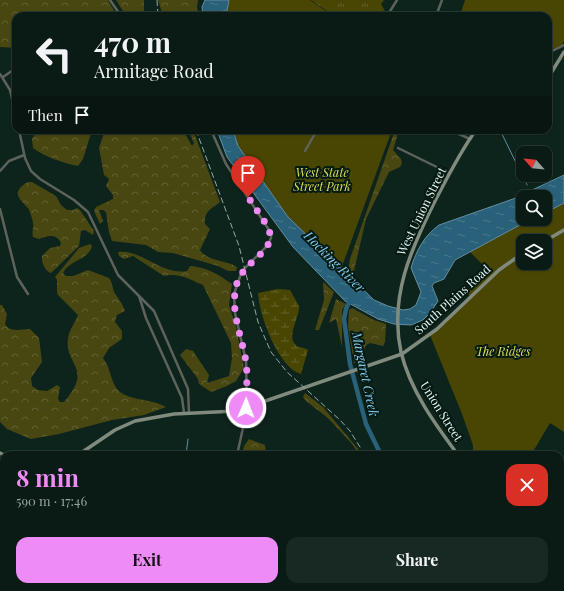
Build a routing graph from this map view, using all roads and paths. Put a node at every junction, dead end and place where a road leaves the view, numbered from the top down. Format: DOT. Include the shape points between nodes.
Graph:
graph roads {
  1 [pos="110,0"];
  2 [pos="397,0"];
  3 [pos="442,0"];
  4 [pos="118,12"];
  5 [pos="390,12"];
  6 [pos="438,12"];
  7 [pos="564,45"];
  8 [pos="552,51"];
  9 [pos="564,52"];
  10 [pos="12,71"];
  11 [pos="552,72"];
  12 [pos="0,74"];
  13 [pos="3,77"];
  14 [pos="12,97"];
  15 [pos="20,134"];
  16 [pos="213,134"];
  17 [pos="316,134"];
  18 [pos="459,134"];
  19 [pos="473,134"];
  20 [pos="470,139"];
  21 [pos="398,148"];
  22 [pos="305,151"];
  23 [pos="24,155"];
  24 [pos="0,171"];
  25 [pos="449,173"];
  26 [pos="0,209"];
  27 [pos="564,230"];
  28 [pos="552,237"];
  29 [pos="516,258"];
  30 [pos="28,294"];
  31 [pos="138,294"];
  32 [pos="402,354"];
  33 [pos="245,408"];
  34 [pos="184,413"];
  35 [pos="189,413"];
  36 [pos="84,451"];
  37 [pos="237,451"];
  38 [pos="455,451"];
  1 -- 4 [label="street"];
  2 -- 5 [label="street"];
  3 -- 6 [label="street"];
  7 -- 8 [label="street"];
  9 -- 11 [label="main road"];
  10 -- 13 [label="street"];
  12 -- 13 [label="street"];
  13 -- 14 [label="street"];
  15 -- 23 [label="street"];
  16 -- 33 [label="street" via="226,164 266,224 271,236 267,246 243,270 234,294 234,307 246,369"];
  17 -- 22 [label="street"];
  18 -- 20 [label="street"];
  19 -- 20 [label="main road, West Union Street"];
  20 -- 25 [label="main road, West Union Street"];
  21 -- 25 [label="street"];
  23 -- 24 [label="street" via="9,161"];
  23 -- 31 [label="street" via="38,177 88,212 115,271"];
  25 -- 32 [label="main road, West Union Street" via="411,250 404,272 399,301"];
  26 -- 30 [label="street" via="17,277"];
  27 -- 28 [label="main road"];
  29 -- 32 [label="main road, South Plains Road" via="498,270 437,330"];
  31 -- 34 [label="street" via="182,398"];
  31 -- 35 [label="street" via="153,309 162,326 188,389"];
  32 -- 33 [label="main road, South Plains Road"];
  32 -- 38 [label="main road, Union Street" via="419,396"];
  33 -- 35 [label="main road, South Plains Road" via="222,413"];
  33 -- 37 [label="street"];
  34 -- 35 [label="main road, South Plains Road"];
  34 -- 36 [label="main road, South Plains Road" via="130,423"];
}
